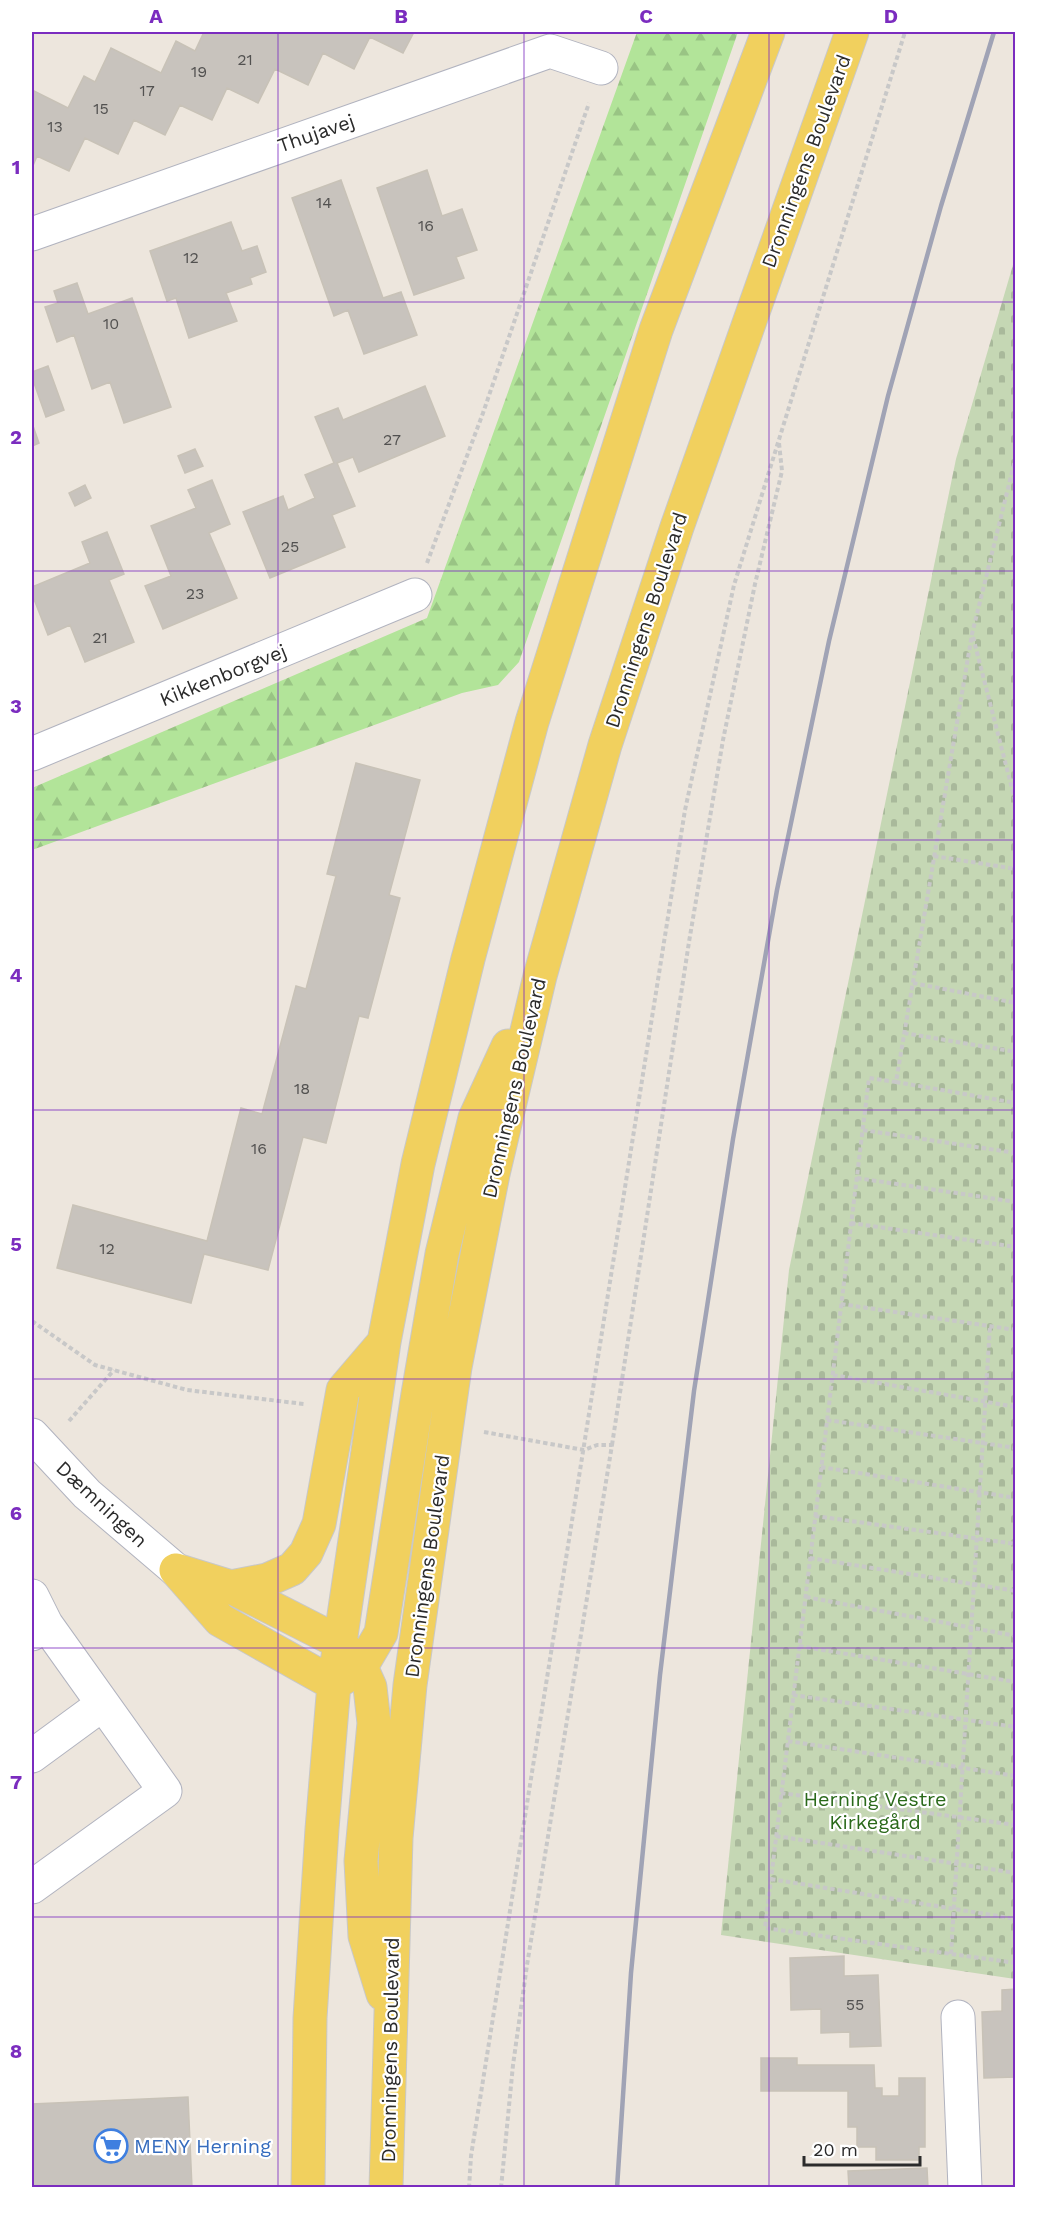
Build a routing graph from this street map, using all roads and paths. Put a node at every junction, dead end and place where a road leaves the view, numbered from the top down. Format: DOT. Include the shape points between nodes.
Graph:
graph roads {
  1 [pos="768,32"];
  2 [pos="852,32"];
  3 [pos="905,32"];
  4 [pos="601,68"];
  5 [pos="32,234"];
  6 [pos="778,440"];
  7 [pos="1016,456"];
  8 [pos="1013,477"];
  9 [pos="415,595"];
  10 [pos="972,634"];
  11 [pos="32,754"];
  12 [pos="1016,804"];
  13 [pos="934,856"];
  14 [pos="1016,869"];
  15 [pos="540,976"];
  16 [pos="913,983"];
  17 [pos="1016,1003"];
  18 [pos="904,1033"];
  19 [pos="1016,1052"];
  20 [pos="896,1082"];
  21 [pos="1016,1103"];
  22 [pos="863,1130"];
  23 [pos="1016,1153"];
  24 [pos="857,1178"];
  25 [pos="1016,1202"];
  26 [pos="851,1223"];
  27 [pos="1016,1247"];
  28 [pos="841,1304"];
  29 [pos="32,1321"];
  30 [pos="990,1326"];
  31 [pos="1016,1330"];
  32 [pos="384,1342"];
  33 [pos="114,1370"];
  34 [pos="833,1375"];
  35 [pos="985,1403"];
  36 [pos="312,1404"];
  37 [pos="1016,1407"];
  38 [pos="827,1420"];
  39 [pos="68,1423"];
  40 [pos="484,1432"];
  41 [pos="32,1436"];
  42 [pos="982,1443"];
  43 [pos="612,1445"];
  44 [pos="1016,1449"];
  45 [pos="584,1450"];
  46 [pos="821,1467"];
  47 [pos="980,1492"];
  48 [pos="1016,1498"];
  49 [pos="815,1516"];
  50 [pos="976,1539"];
  51 [pos="1016,1544"];
  52 [pos="810,1558"];
  53 [pos="176,1570"];
  54 [pos="974,1584"];
  55 [pos="231,1587"];
  56 [pos="1016,1591"];
  57 [pos="806,1597"];
  58 [pos="36,1618"];
  59 [pos="971,1627"];
  60 [pos="1016,1636"];
  61 [pos="339,1642"];
  62 [pos="799,1646"];
  63 [pos="967,1674"];
  64 [pos="347,1676"];
  65 [pos="1016,1682"];
  66 [pos="793,1695"];
  67 [pos="103,1704"];
  68 [pos="965,1720"];
  69 [pos="1016,1727"];
  70 [pos="788,1741"];
  71 [pos="32,1756"];
  72 [pos="962,1768"];
  73 [pos="1016,1776"];
  74 [pos="781,1793"];
  75 [pos="959,1817"];
  76 [pos="1016,1825"];
  77 [pos="776,1836"];
  78 [pos="956,1865"];
  79 [pos="1016,1873"];
  80 [pos="771,1879"];
  81 [pos="32,1887"];
  82 [pos="953,1910"];
  83 [pos="1016,1919"];
  84 [pos="951,1954"];
  85 [pos="1016,1963"];
  86 [pos="390,2017"];
  87 [pos="958,2017"];
  88 [pos="308,2187"];
  89 [pos="386,2187"];
  90 [pos="469,2187"];
  91 [pos="501,2187"];
  92 [pos="965,2187"];
  1 -- 32 [label="main road" via="656,330 532,722 418,1164"];
  2 -- 15 [label="main road, Dronningens Boulevard" via="673,538 605,745"];
  3 -- 6 [label="path"];
  4 -- 5 [label="street, Thujavej" via="550,51"];
  4 -- 9 [label="path" via="483,413"];
  6 -- 43 [label="path" via="782,471 723,740"];
  6 -- 45 [label="path" via="734,585 685,810"];
  7 -- 8 [label="path"];
  8 -- 10 [label="path"];
  9 -- 11 [label="street, Kikkenborgvej"];
  10 -- 12 [label="path"];
  10 -- 13 [label="path"];
  13 -- 14 [label="path"];
  13 -- 16 [label="path"];
  15 -- 64 [label="main road" via="475,1118 442,1254 381,1633"];
  15 -- 86 [label="main road, Dronningens Boulevard" via="493,1174 454,1367 409,1697 396,1838"];
  16 -- 17 [label="path"];
  16 -- 18 [label="path"];
  18 -- 19 [label="path"];
  18 -- 20 [label="path"];
  20 -- 21 [label="path"];
  20 -- 22 [label="path" via="869,1078"];
  22 -- 23 [label="path"];
  22 -- 24 [label="path"];
  24 -- 25 [label="path"];
  24 -- 26 [label="path"];
  26 -- 27 [label="path"];
  26 -- 28 [label="path"];
  28 -- 30 [label="path"];
  28 -- 34 [label="path"];
  29 -- 33 [label="path" via="95,1365"];
  30 -- 31 [label="path"];
  30 -- 35 [label="path"];
  32 -- 55 [label="main road" via="343,1390 319,1524 306,1553 292,1569 267,1580"];
  32 -- 61 [label="main road"];
  33 -- 36 [label="path" via="187,1390"];
  33 -- 39 [label="path"];
  34 -- 35 [label="path"];
  34 -- 38 [label="path"];
  35 -- 37 [label="path"];
  35 -- 42 [label="path"];
  38 -- 42 [label="path"];
  38 -- 46 [label="path"];
  40 -- 45 [label="path"];
  41 -- 53 [label="street, Dæmningen" via="87,1494"];
  42 -- 44 [label="path"];
  42 -- 47 [label="path"];
  43 -- 45 [label="path"];
  43 -- 91 [label="path" via="527,1965"];
  45 -- 90 [label="path"];
  46 -- 47 [label="path"];
  46 -- 49 [label="path"];
  47 -- 48 [label="path"];
  47 -- 50 [label="path"];
  49 -- 50 [label="path"];
  49 -- 52 [label="path"];
  50 -- 51 [label="path"];
  50 -- 54 [label="path"];
  52 -- 54 [label="path"];
  52 -- 57 [label="path"];
  53 -- 55 [label="main road"];
  53 -- 64 [label="main road" via="220,1620"];
  54 -- 56 [label="path"];
  54 -- 59 [label="path"];
  55 -- 61 [label="main road"];
  57 -- 59 [label="path"];
  57 -- 62 [label="path"];
  58 -- 67 [label="street"];
  59 -- 60 [label="path"];
  59 -- 63 [label="path"];
  61 -- 64 [label="main road"];
  62 -- 63 [label="path"];
  62 -- 66 [label="path"];
  63 -- 65 [label="path"];
  63 -- 68 [label="path"];
  64 -- 86 [label="main road" via="370,1686 374,1723 361,1861 365,1936"];
  64 -- 88 [label="main road" via="322,1829 310,2018"];
  66 -- 68 [label="path"];
  66 -- 70 [label="path"];
  67 -- 71 [label="street"];
  67 -- 81 [label="street" via="165,1791"];
  68 -- 69 [label="path"];
  68 -- 72 [label="path"];
  70 -- 72 [label="path"];
  70 -- 74 [label="path"];
  72 -- 73 [label="path"];
  72 -- 75 [label="path"];
  74 -- 75 [label="path"];
  74 -- 77 [label="path"];
  75 -- 76 [label="path"];
  75 -- 78 [label="path"];
  77 -- 78 [label="path"];
  77 -- 80 [label="path"];
  78 -- 79 [label="path"];
  78 -- 82 [label="path"];
  80 -- 82 [label="path"];
  80 -- 84 [label="path" via="765,1928"];
  82 -- 83 [label="path"];
  82 -- 84 [label="path"];
  84 -- 85 [label="path"];
  86 -- 89 [label="main road, Dronningens Boulevard"];
  87 -- 92 [label="street"];
}
